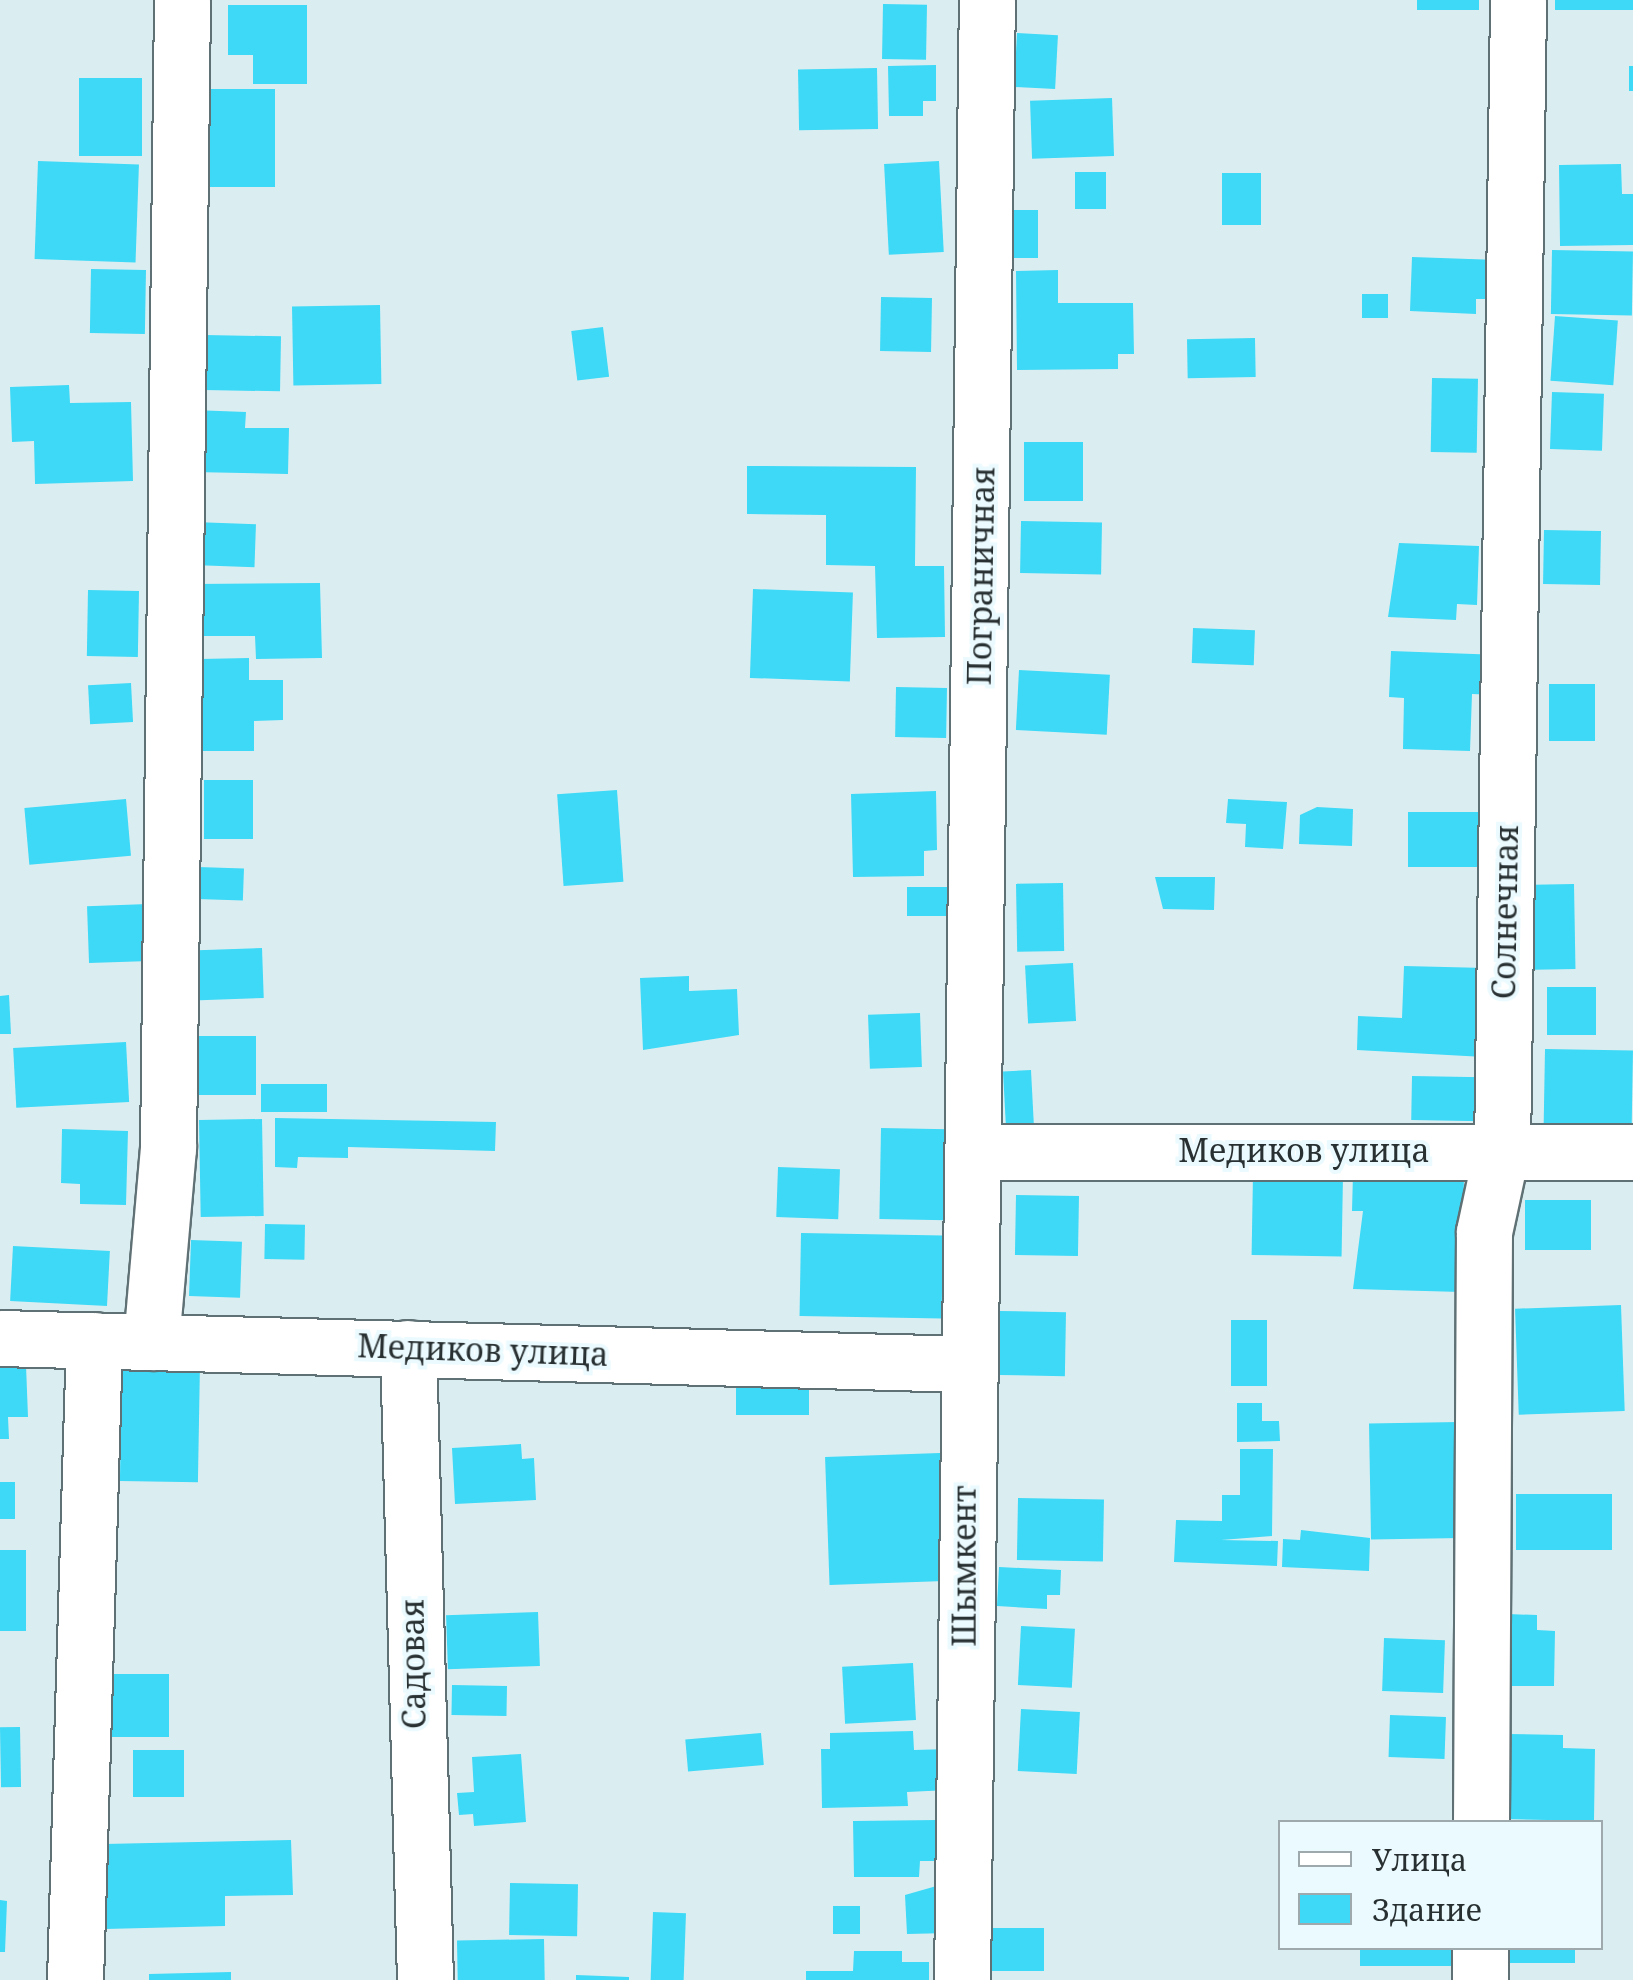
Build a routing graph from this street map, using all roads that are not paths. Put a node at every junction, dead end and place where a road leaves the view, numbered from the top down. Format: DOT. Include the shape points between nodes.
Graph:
graph roads {
  1 [pos="182,0"];
  2 [pos="987,0"];
  3 [pos="1518,0"];
  4 [pos="1502,1150"];
  5 [pos="975,1152"];
  6 [pos="1633,1152"];
  7 [pos="0,1338"];
  8 [pos="94,1340"];
  9 [pos="151,1342"];
  10 [pos="408,1348"];
  11 [pos="965,1364"];
  12 [pos="1481,1820"];
  13 [pos="1480,1950"];
  14 [pos="75,1980"];
  15 [pos="425,1980"];
  16 [pos="962,1980"];
  17 [pos="1480,1980"];
  1 -- 9 [label="street" via="168,1148"];
  2 -- 5 [label="street, Пограничная"];
  3 -- 4 [label="street, Солнечная"];
  4 -- 5 [label="street, Медиков улица"];
  4 -- 6 [label="street, Медиков улица"];
  4 -- 12 [label="street, Солнечная" via="1484,1232"];
  5 -- 11 [label="street, Шымкент"];
  7 -- 8 [label="street, Медиков улица"];
  8 -- 9 [label="street, Медиков улица"];
  8 -- 14 [label="street"];
  9 -- 10 [label="street, Медиков улица"];
  10 -- 11 [label="street, Медиков улица"];
  10 -- 15 [label="street, Садовая"];
  11 -- 16 [label="street, Шымкент"];
  13 -- 17 [label="street"];
}
